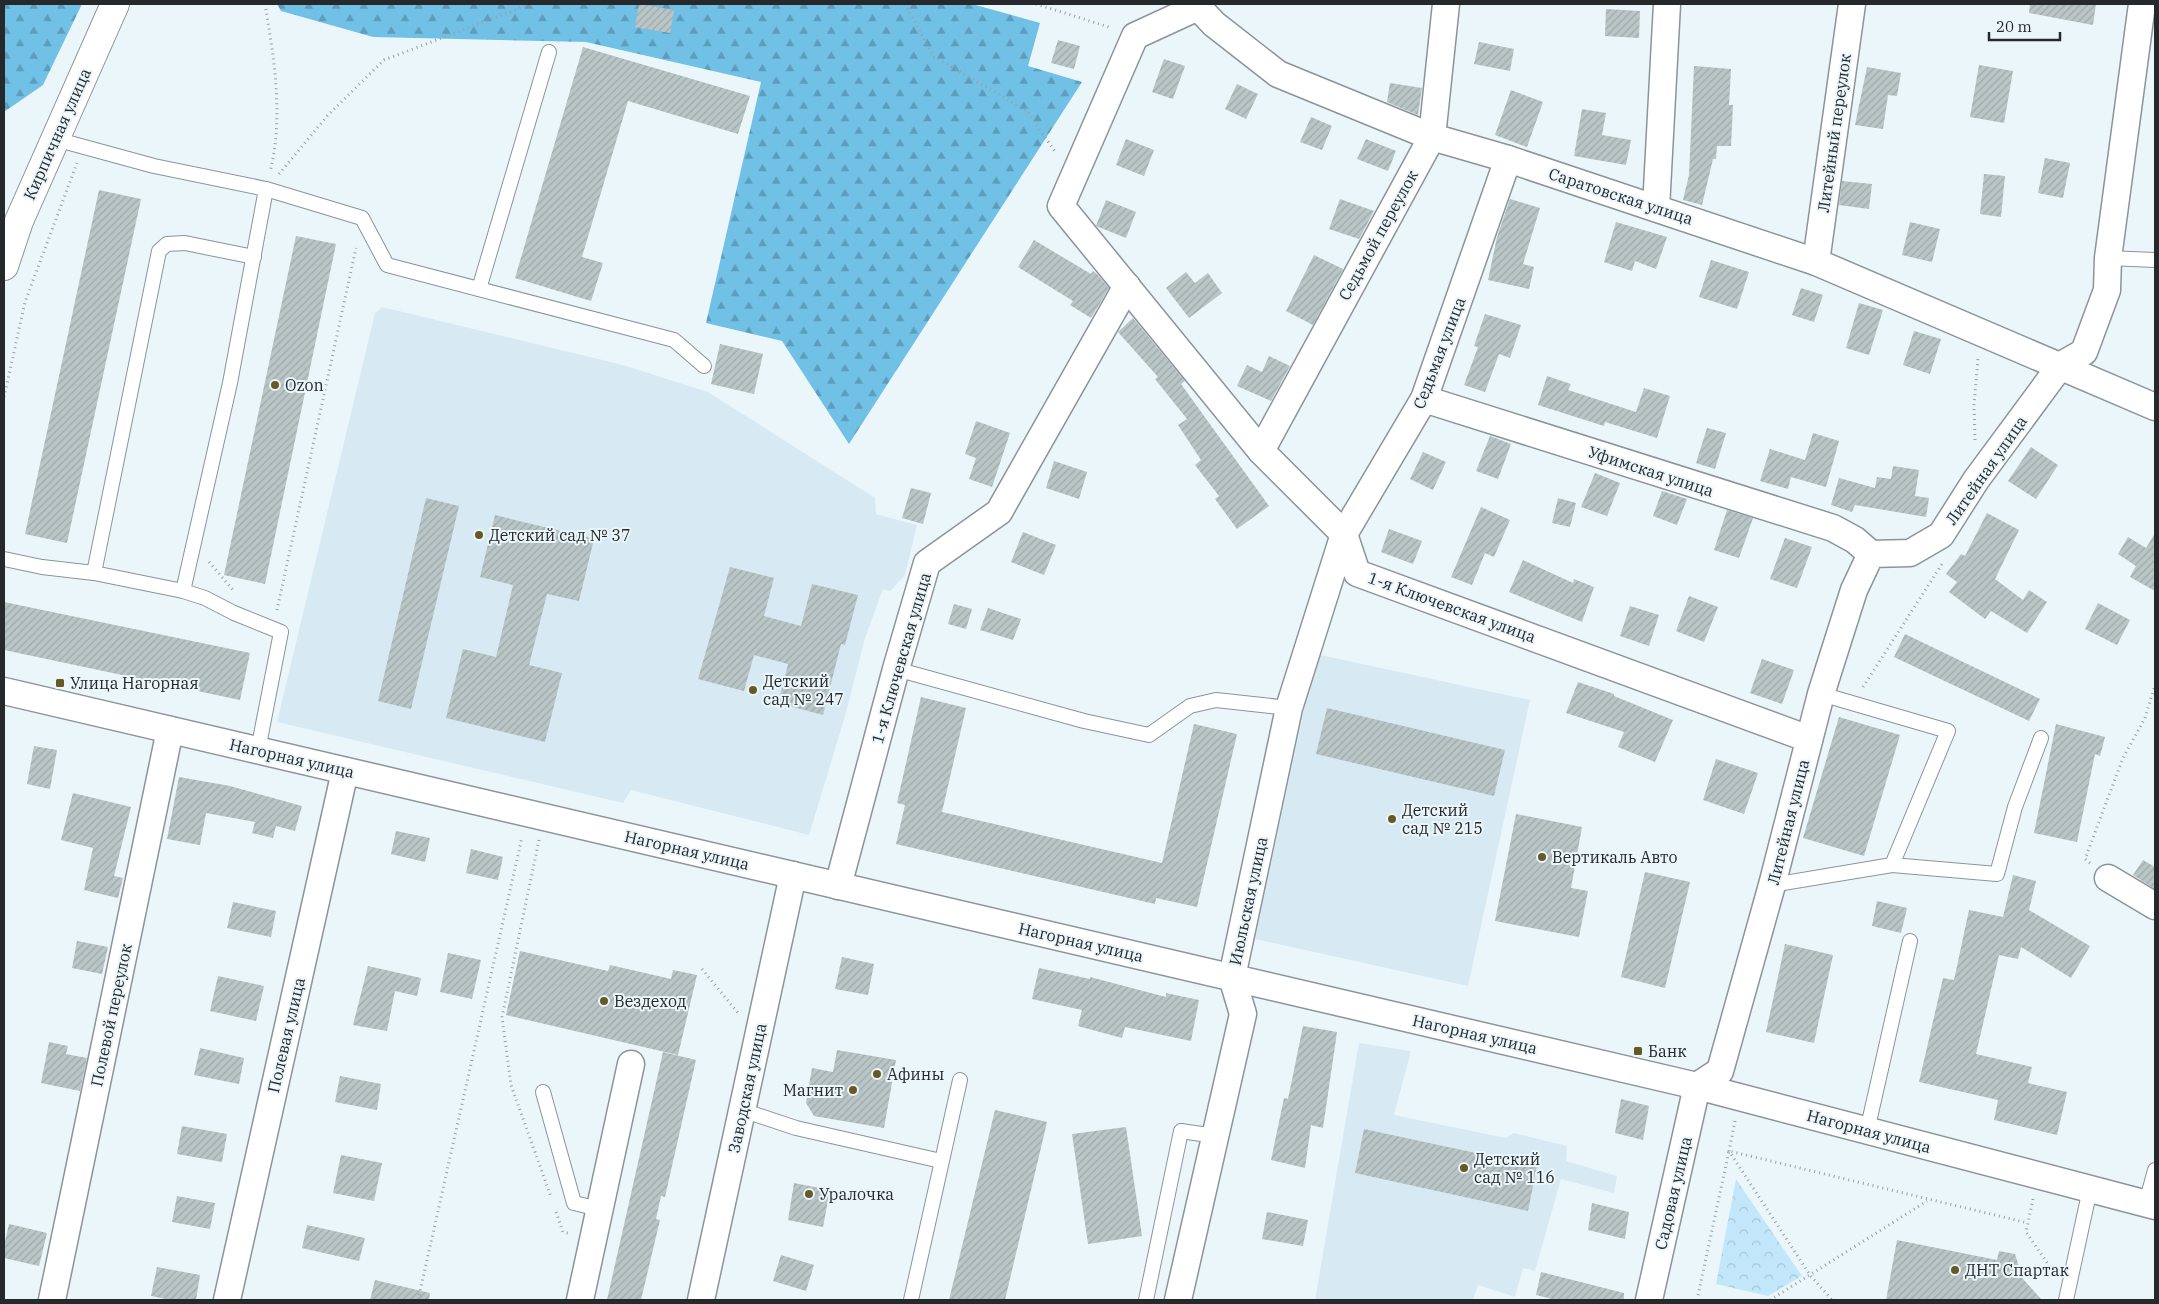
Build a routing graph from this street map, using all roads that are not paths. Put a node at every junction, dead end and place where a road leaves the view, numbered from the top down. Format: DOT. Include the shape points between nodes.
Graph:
graph roads {
  1 [pos="115,4"];
  2 [pos="1446,4"];
  3 [pos="1667,4"];
  4 [pos="1852,4"];
  5 [pos="2142,4"];
  6 [pos="1198,5"];
  7 [pos="549,52"];
  8 [pos="1432,137"];
  9 [pos="55,140"];
  10 [pos="1508,159"];
  11 [pos="266,189"];
  12 [pos="1656,208"];
  13 [pos="254,257"];
  14 [pos="2108,258"];
  15 [pos="2155,260"];
  16 [pos="1816,262"];
  17 [pos="4,266"];
  18 [pos="1127,286"];
  19 [pos="479,289"];
  20 [pos="704,366"];
  21 [pos="2061,366"];
  22 [pos="1424,399"];
  23 [pos="2155,407"];
  24 [pos="1261,451"];
  25 [pos="1344,534"];
  26 [pos="1870,554"];
  27 [pos="4,559"];
  28 [pos="94,573"];
  29 [pos="183,591"];
  30 [pos="896,669"];
  31 [pos="4,691"];
  32 [pos="1822,694"];
  33 [pos="1289,708"];
  34 [pos="170,730"];
  35 [pos="1810,738"];
  36 [pos="2041,738"];
  37 [pos="258,750"];
  38 [pos="345,771"];
  39 [pos="1892,865"];
  40 [pos="793,876"];
  41 [pos="2108,878"];
  42 [pos="1772,885"];
  43 [pos="838,886"];
  44 [pos="2155,906"];
  45 [pos="1910,941"];
  46 [pos="1232,977"];
  47 [pos="630,1064"];
  48 [pos="960,1080"];
  49 [pos="1697,1086"];
  50 [pos="543,1092"];
  51 [pos="742,1110"];
  52 [pos="1867,1131"];
  53 [pos="1215,1136"];
  54 [pos="942,1161"];
  55 [pos="2155,1170"];
  56 [pos="2090,1189"];
  57 [pos="2150,1204"];
  58 [pos="599,1209"];
  59 [pos="1150,1299"];
  60 [pos="52,1300"];
  61 [pos="227,1300"];
  62 [pos="580,1300"];
  63 [pos="701,1300"];
  64 [pos="910,1300"];
  65 [pos="1178,1300"];
  66 [pos="1649,1300"];
  67 [pos="2066,1300"];
  1 -- 9 [label="street, Кирпичная улица"];
  2 -- 8 [label="street, Седьмой переулок"];
  3 -- 12 [label="street"];
  4 -- 16 [label="street, Литейный переулок"];
  5 -- 14 [label="street, Литейная улица"];
  6 -- 8 [label="street, Саратовская улица" via="1214,24 1278,74"];
  6 -- 18 [label="street, 1-я Ключевская улица" via="1135,36 1061,206"];
  7 -- 19 [label="lane"];
  8 -- 10 [label="street, Саратовская улица"];
  8 -- 24 [label="street, Седьмой переулок"];
  9 -- 11 [label="lane" via="154,166"];
  9 -- 17 [label="street, Кирпичная улица" via="19,221"];
  10 -- 12 [label="street, Саратовская улица"];
  10 -- 22 [label="street, Седьмая улица"];
  11 -- 13 [label="lane"];
  11 -- 19 [label="lane" via="362,218 387,265"];
  12 -- 16 [label="street, Саратовская улица"];
  13 -- 28 [label="lane" via="185,243 166,244 159,251"];
  13 -- 29 [label="lane" via="230,383"];
  14 -- 15 [label="lane"];
  14 -- 21 [label="street, Литейная улица" via="2107,290 2084,352"];
  16 -- 21 [label="street, Саратовская улица"];
  18 -- 24 [label="street, 1-я Ключевская улица"];
  18 -- 30 [label="street, 1-я Ключевская улица" via="999,512 928,563"];
  19 -- 20 [label="lane" via="674,340"];
  21 -- 23 [label="street, Саратовская улица"];
  21 -- 26 [label="street, Литейная улица" via="1976,480 1941,535 1910,553"];
  22 -- 25 [label="street, Седьмая улица"];
  22 -- 26 [label="street, Уфимская улица" via="1833,528"];
  24 -- 25 [label="street, 1-я Ключевская улица"];
  25 -- 33 [label="street, Июльская улица"];
  25 -- 35 [label="street, 1-я Ключевская улица" via="1357,573"];
  26 -- 32 [label="street, Литейная улица" via="1854,590"];
  27 -- 28 [label="lane"];
  28 -- 29 [label="lane"];
  29 -- 37 [label="lane" via="281,632"];
  30 -- 33 [label="lane" via="1084,721 1149,735 1190,706 1216,700"];
  30 -- 43 [label="street, 1-я Ключевская улица"];
  31 -- 34 [label="street, Нагорная улица"];
  32 -- 35 [label="street, Литейная улица"];
  32 -- 39 [label="lane" via="1948,731"];
  33 -- 46 [label="street, Июльская улица"];
  34 -- 37 [label="street, Нагорная улица"];
  34 -- 60 [label="street, Полевой переулок"];
  35 -- 42 [label="street, Литейная улица"];
  36 -- 39 [label="lane" via="2015,807 1997,874"];
  37 -- 38 [label="street, Нагорная улица"];
  38 -- 40 [label="street, Нагорная улица"];
  38 -- 61 [label="street, Полевая улица"];
  39 -- 42 [label="lane"];
  40 -- 43 [label="street, Нагорная улица"];
  40 -- 51 [label="street, Заводская улица"];
  41 -- 44 [label="street"];
  42 -- 49 [label="street, Литейная улица" via="1720,1071"];
  43 -- 46 [label="street, Нагорная улица"];
  45 -- 52 [label="lane"];
  46 -- 49 [label="street, Нагорная улица"];
  46 -- 53 [label="street, Июльская улица" via="1243,1014"];
  47 -- 58 [label="street"];
  48 -- 54 [label="lane"];
  49 -- 52 [label="street, Нагорная улица"];
  49 -- 66 [label="street, Садовая улица"];
  50 -- 58 [label="lane" via="574,1204"];
  51 -- 54 [label="lane" via="796,1128"];
  51 -- 63 [label="street, Заводская улица"];
  52 -- 56 [label="street, Нагорная улица"];
  53 -- 59 [label="lane" via="1181,1131"];
  53 -- 65 [label="street, Июльская улица"];
  54 -- 64 [label="lane"];
  55 -- 57 [label="lane"];
  56 -- 57 [label="street, Нагорная улица"];
  56 -- 67 [label="lane"];
  58 -- 62 [label="street"];
}
